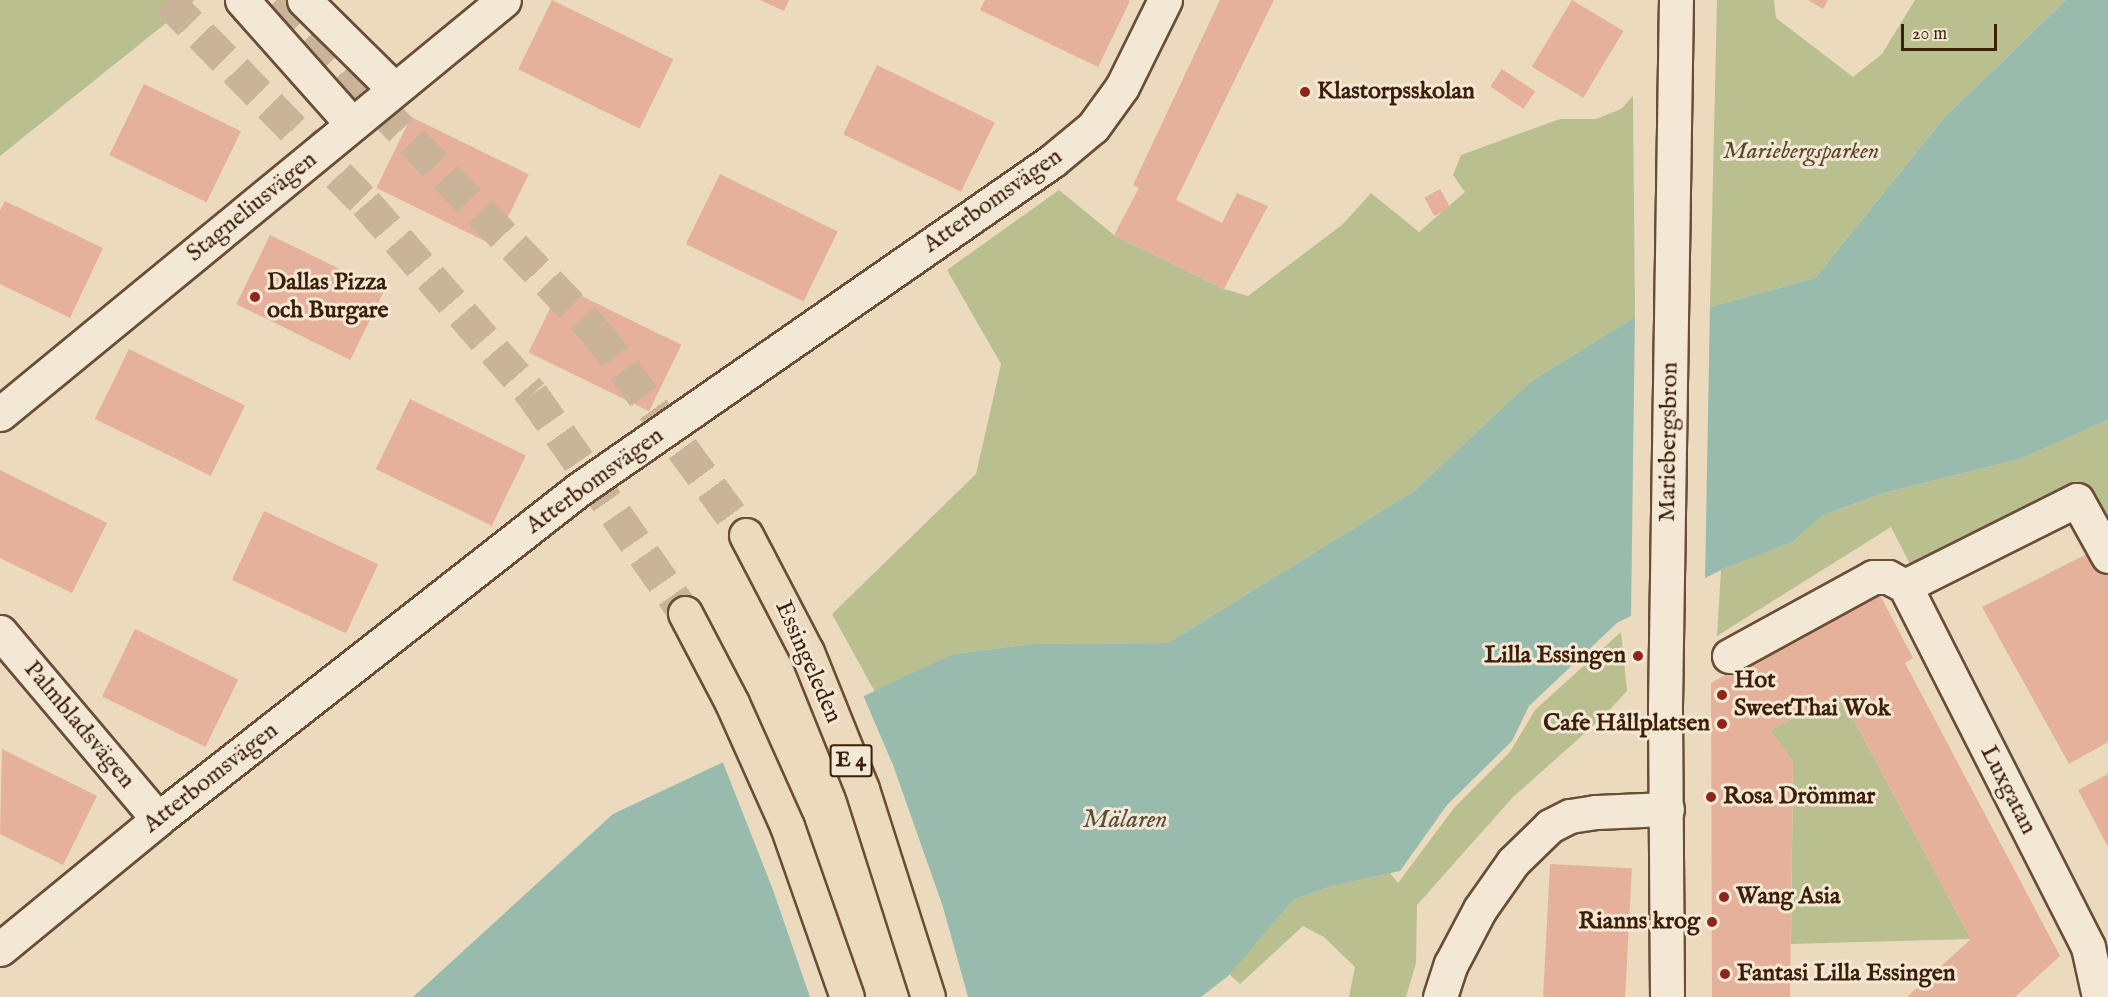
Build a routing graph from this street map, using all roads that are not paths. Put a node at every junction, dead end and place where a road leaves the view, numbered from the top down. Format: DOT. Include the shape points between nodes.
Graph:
graph roads {
  1 [pos="242,0"];
  2 [pos="304,0"];
  3 [pos="504,0"];
  4 [pos="1165,0"];
  5 [pos="1676,0"];
  6 [pos="328,24"];
  7 [pos="293,58"];
  8 [pos="394,89"];
  9 [pos="352,124"];
  10 [pos="0,414"];
  11 [pos="746,535"];
  12 [pos="2108,556"];
  13 [pos="1905,586"];
  14 [pos="685,613"];
  15 [pos="0,632"];
  16 [pos="1729,656"];
  17 [pos="1666,809"];
  18 [pos="158,819"];
  19 [pos="0,949"];
  20 [pos="847,997"];
  21 [pos="928,997"];
  22 [pos="1440,997"];
  23 [pos="1667,997"];
  24 [pos="2099,997"];
  1 -- 7 [label="street"];
  2 -- 6 [label="street"];
  3 -- 8 [label="street, Stagneliusvägen"];
  4 -- 18 [label="street, Atterbomsvägen" via="1122,87 1093,127 1052,161 578,490"];
  5 -- 17 [label="street, Mariebergsbron"];
  6 -- 7 [label="street" via="321,52 308,59"];
  6 -- 8 [label="street"];
  7 -- 9 [label="street"];
  8 -- 9 [label="street, Stagneliusvägen"];
  9 -- 10 [label="street, Stagneliusvägen"];
  11 -- 21 [label="highway, Essingeleden / E 4" via="807,652 862,789"];
  12 -- 13 [label="street" via="2077,500"];
  13 -- 16 [label="street" via="1888,577 1873,577"];
  13 -- 24 [label="street, Luxgatan" via="2088,947"];
  14 -- 20 [label="highway" via="732,703 788,826"];
  15 -- 18 [label="street, Palmbladsvägen"];
  17 -- 22 [label="street" via="1587,813 1550,826 1514,862 1480,909 1451,964"];
  17 -- 23 [label="street, Mariebergsbron"];
  18 -- 19 [label="street, Atterbomsvägen"];
}
